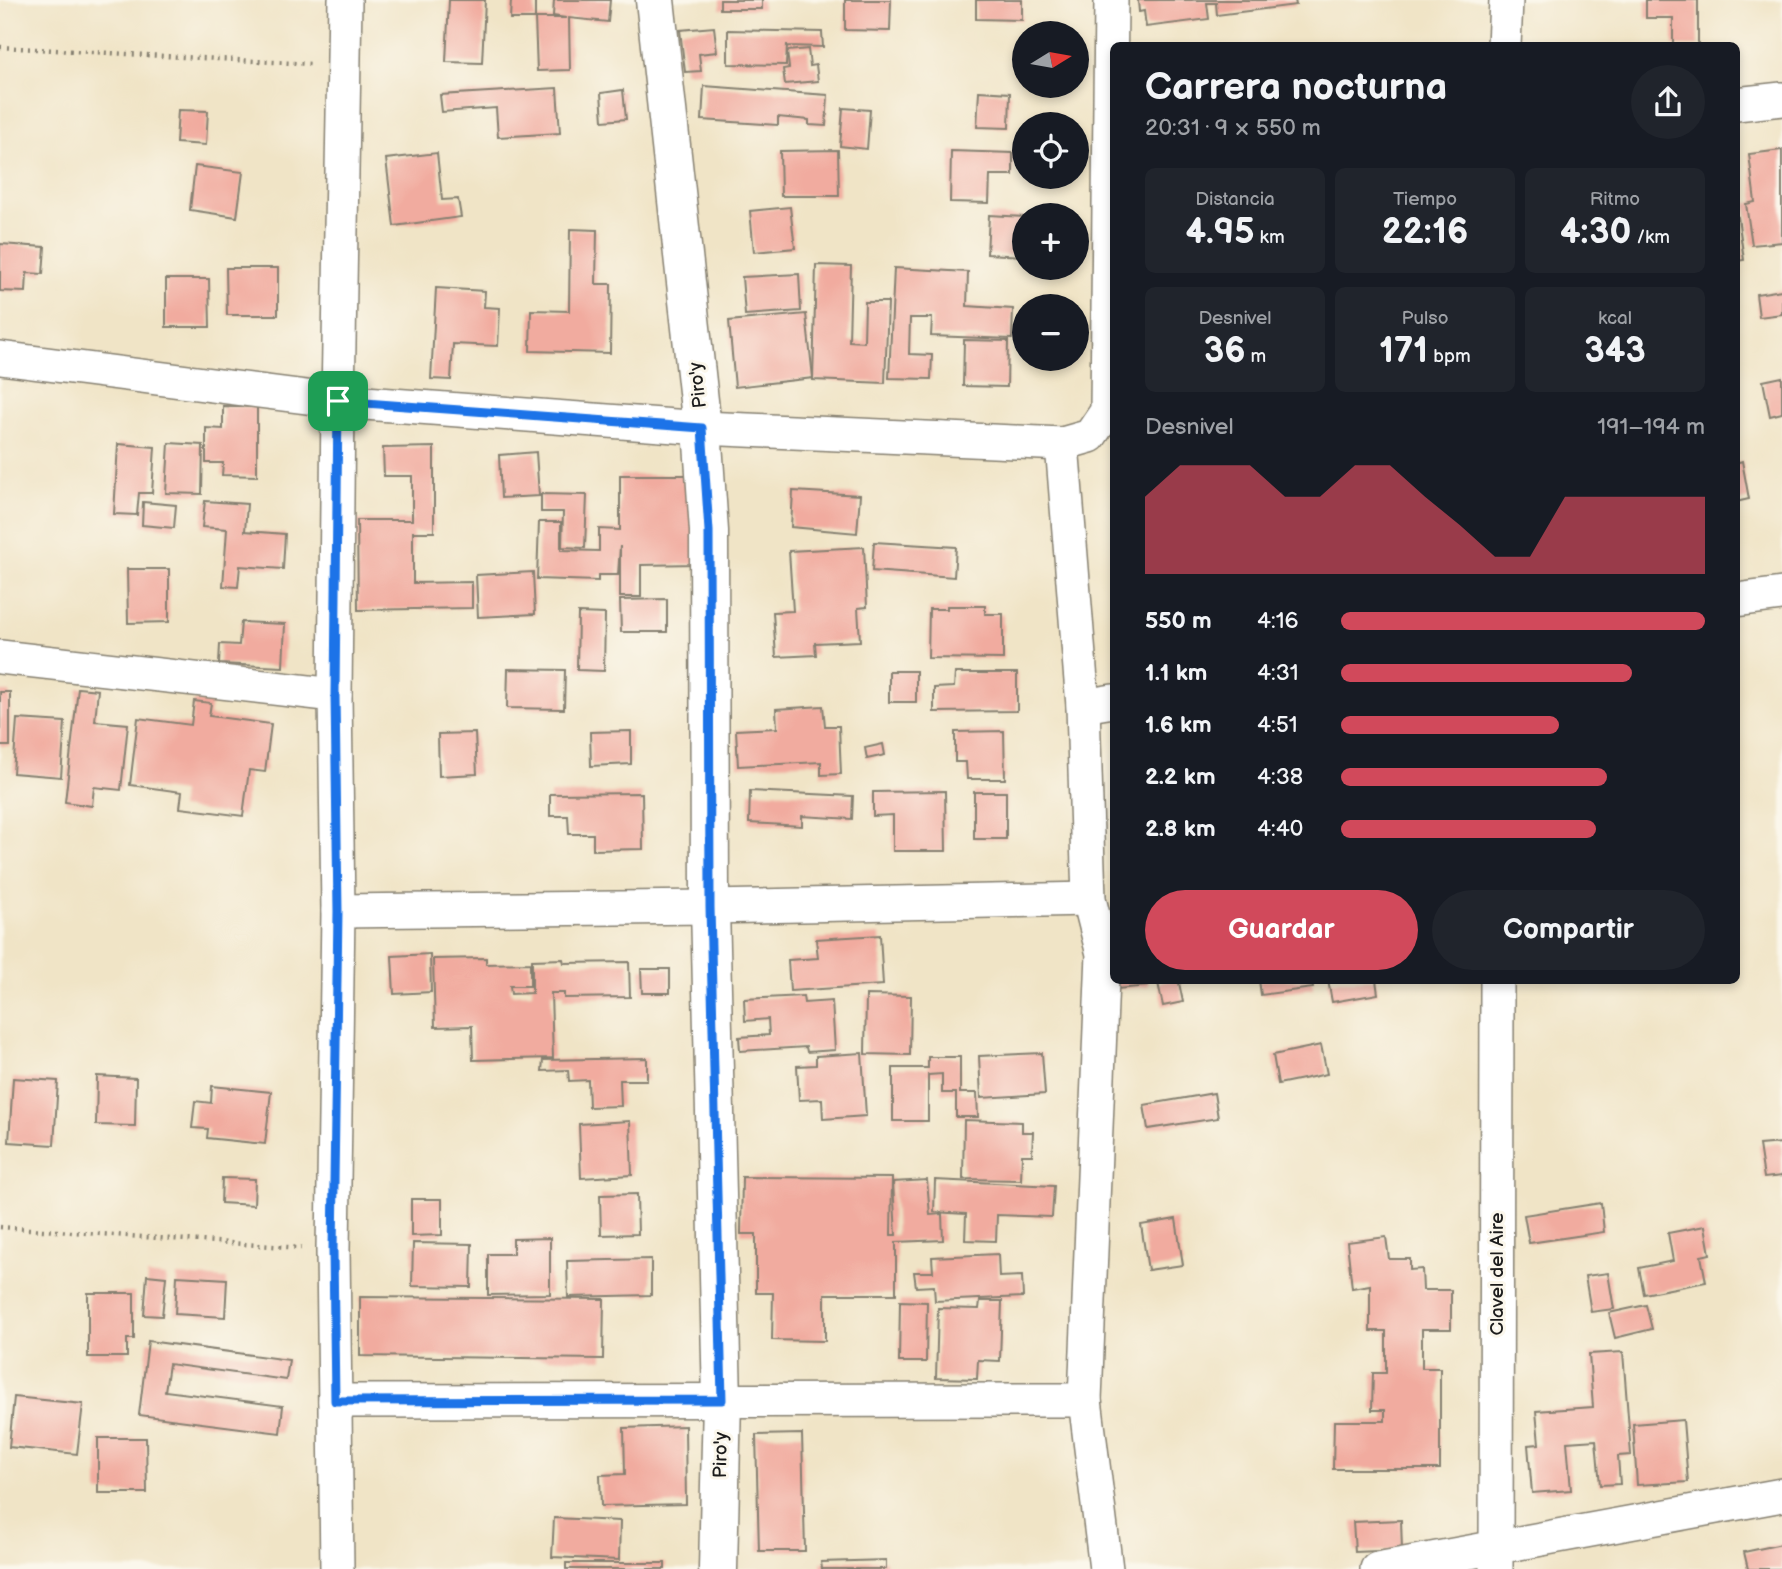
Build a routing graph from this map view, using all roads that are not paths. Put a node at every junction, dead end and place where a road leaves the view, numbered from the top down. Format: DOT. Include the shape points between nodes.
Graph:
graph roads {
  1 [pos="345,0"];
  2 [pos="655,0"];
  3 [pos="1111,0"];
  4 [pos="1506,0"];
  5 [pos="1111,42"];
  6 [pos="1504,42"];
  7 [pos="1782,99"];
  8 [pos="1110,103"];
  9 [pos="1740,104"];
  10 [pos="0,358"];
  11 [pos="338,401"];
  12 [pos="702,428"];
  13 [pos="1062,444"];
  14 [pos="1782,594"];
  15 [pos="1740,599"];
  16 [pos="0,657"];
  17 [pos="335,695"];
  18 [pos="1098,704"];
  19 [pos="1088,899"];
  20 [pos="710,907"];
  21 [pos="338,911"];
  22 [pos="1497,984"];
  23 [pos="722,1400"];
  24 [pos="1085,1400"];
  25 [pos="335,1401"];
  26 [pos="1782,1494"];
  27 [pos="1496,1559"];
  28 [pos="337,1569"];
  29 [pos="718,1569"];
  30 [pos="1106,1569"];
  31 [pos="1377,1569"];
  1 -- 11 [label="street"];
  2 -- 12 [label="main road, Piro'y"];
  3 -- 5 [label="street"];
  4 -- 6 [label="street"];
  7 -- 9 [label="street"];
  8 -- 13 [label="street" via="1107,411 1090,436"];
  10 -- 11 [label="street"];
  11 -- 12 [label="street"];
  11 -- 17 [label="street"];
  12 -- 13 [label="street"];
  12 -- 20 [label="main road, Piro'y" via="709,531"];
  13 -- 18 [label="street"];
  14 -- 15 [label="street"];
  16 -- 17 [label="street"];
  17 -- 21 [label="street"];
  18 -- 19 [label="street"];
  19 -- 20 [label="street"];
  19 -- 24 [label="street" via="1103,954"];
  20 -- 21 [label="street"];
  20 -- 23 [label="main road, Piro'y"];
  21 -- 25 [label="street"];
  22 -- 27 [label="street, Clavel del Aire"];
  23 -- 24 [label="street"];
  23 -- 25 [label="street"];
  23 -- 29 [label="main road, Piro'y"];
  24 -- 30 [label="street"];
  25 -- 28 [label="street"];
  26 -- 27 [label="street"];
  27 -- 31 [label="street"];
}
